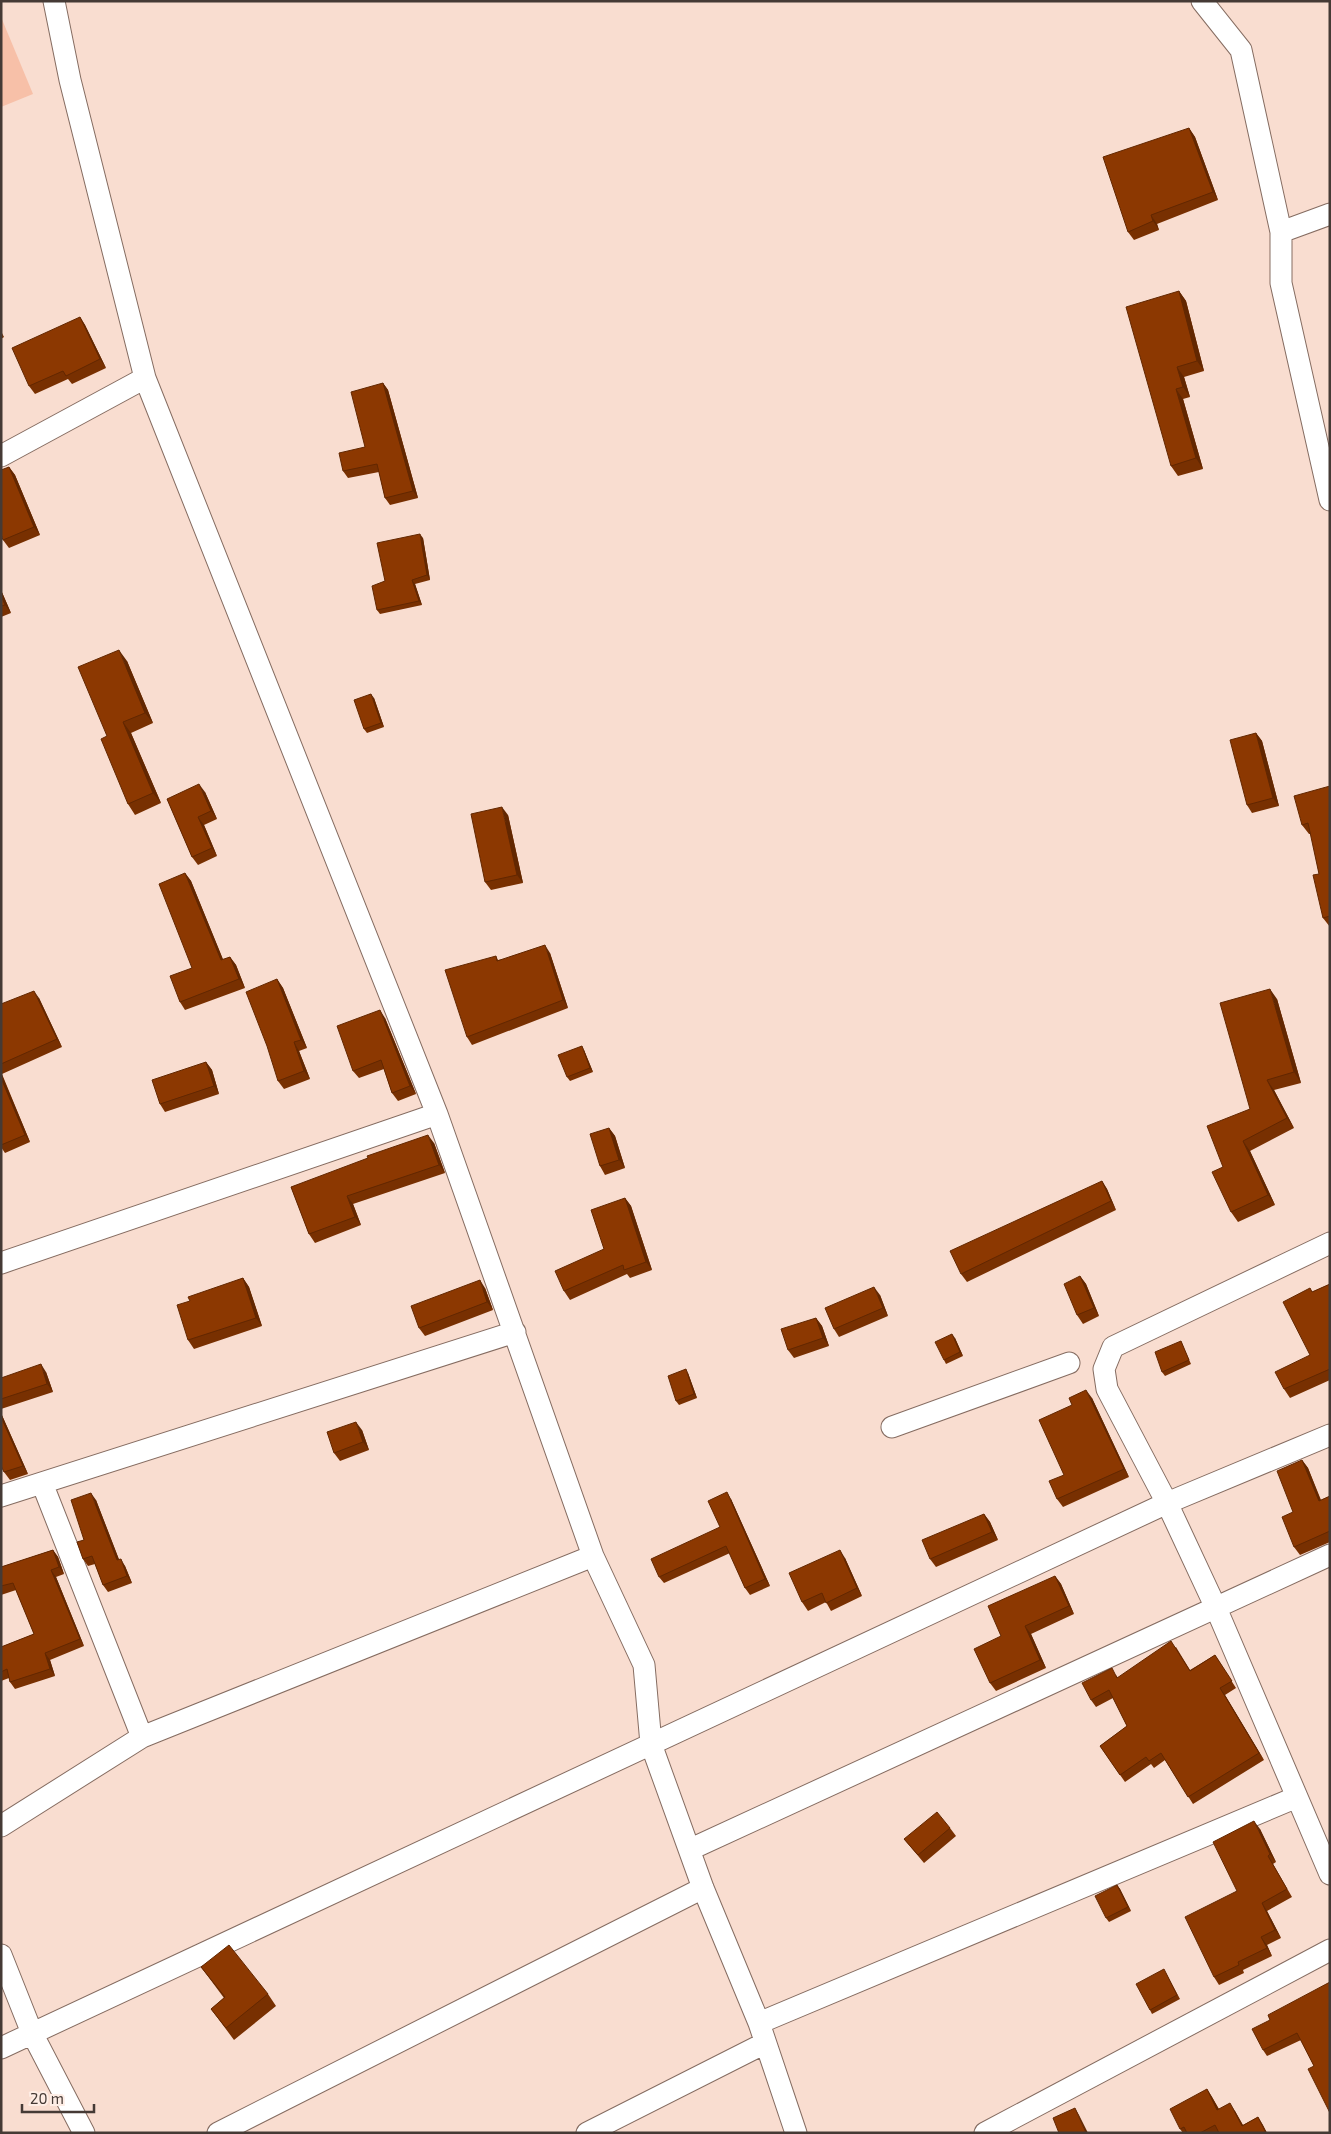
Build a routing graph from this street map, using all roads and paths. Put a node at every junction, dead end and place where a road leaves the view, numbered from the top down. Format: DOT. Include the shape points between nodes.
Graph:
graph roads {
  1 [pos="54,1"];
  2 [pos="1202,1"];
  3 [pos="1330,214"];
  4 [pos="1281,232"];
  5 [pos="145,378"];
  6 [pos="1,456"];
  7 [pos="1330,500"];
  8 [pos="437,1114"];
  9 [pos="1330,1243"];
  10 [pos="1,1263"];
  11 [pos="515,1332"];
  12 [pos="1069,1363"];
  13 [pos="892,1427"];
  14 [pos="1330,1435"];
  15 [pos="42,1483"];
  16 [pos="1,1496"];
  17 [pos="1167,1503"];
  18 [pos="1330,1555"];
  19 [pos="592,1556"];
  20 [pos="1216,1608"];
  21 [pos="142,1737"];
  22 [pos="651,1744"];
  23 [pos="1297,1797"];
  24 [pos="1,1826"];
  25 [pos="691,1849"];
  26 [pos="1330,1874"];
  27 [pos="703,1888"];
  28 [pos="1330,1950"];
  29 [pos="1,1955"];
  30 [pos="32,2033"];
  31 [pos="762,2033"];
  32 [pos="1,2048"];
  33 [pos="84,2133"];
  34 [pos="218,2133"];
  35 [pos="586,2133"];
  36 [pos="796,2133"];
  37 [pos="985,2133"];
  1 -- 5 [label="street" via="70,80"];
  2 -- 4 [label="street" via="1241,50"];
  3 -- 4 [label="street"];
  4 -- 7 [label="street" via="1281,283"];
  5 -- 6 [label="street"];
  5 -- 8 [label="street"];
  8 -- 10 [label="street"];
  8 -- 11 [label="street"];
  9 -- 17 [label="street" via="1114,1347 1104,1369 1107,1389"];
  11 -- 15 [label="street"];
  11 -- 19 [label="street"];
  12 -- 13 [label="street"];
  14 -- 17 [label="street"];
  15 -- 16 [label="street"];
  15 -- 21 [label="street"];
  17 -- 20 [label="street"];
  17 -- 22 [label="street"];
  18 -- 20 [label="street"];
  19 -- 21 [label="street"];
  19 -- 22 [label="street" via="644,1665"];
  20 -- 23 [label="street"];
  20 -- 25 [label="street"];
  21 -- 24 [label="street"];
  22 -- 25 [label="street"];
  22 -- 30 [label="street"];
  23 -- 26 [label="street"];
  23 -- 31 [label="street"];
  25 -- 27 [label="street"];
  27 -- 31 [label="street"];
  27 -- 34 [label="street"];
  28 -- 37 [label="street"];
  29 -- 30 [label="street"];
  30 -- 32 [label="street"];
  30 -- 33 [label="street"];
  31 -- 35 [label="street"];
  31 -- 36 [label="street"];
}
